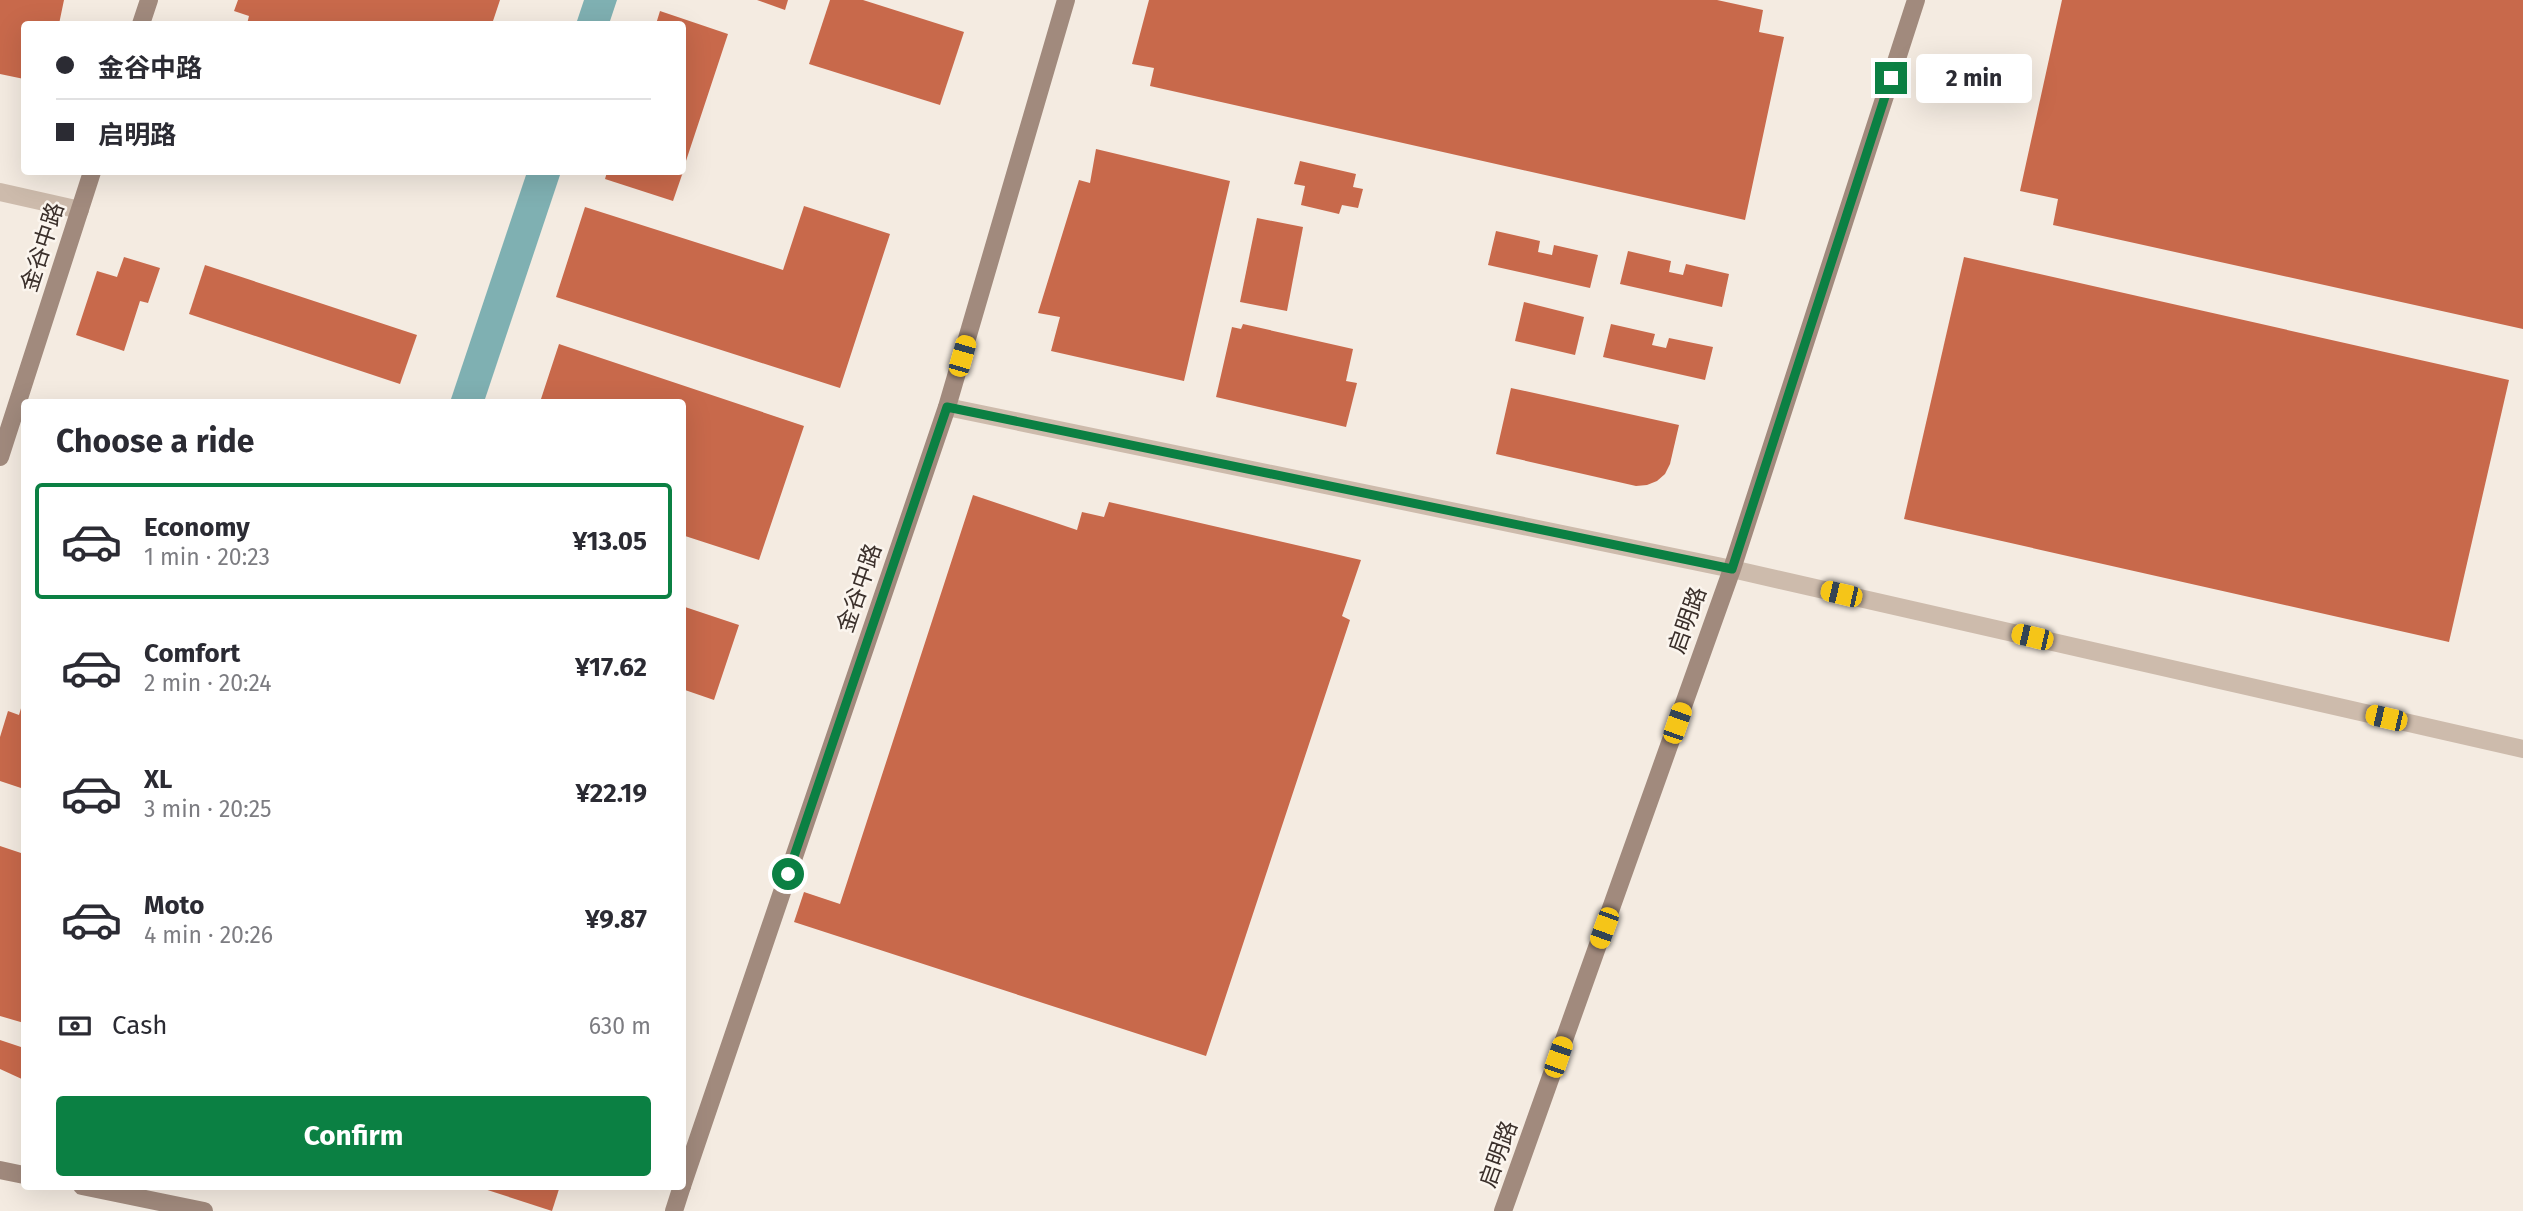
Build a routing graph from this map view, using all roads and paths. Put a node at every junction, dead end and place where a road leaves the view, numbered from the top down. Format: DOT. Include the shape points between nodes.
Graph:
graph roads {
  1 [pos="149,0"];
  2 [pos="1066,0"];
  3 [pos="1916,0"];
  4 [pos="142,21"];
  5 [pos="91,175"];
  6 [pos="0,192"];
  7 [pos="80,210"];
  8 [pos="947,407"];
  9 [pos="0,457"];
  10 [pos="1732,569"];
  11 [pos="2523,750"];
  12 [pos="0,1170"];
  13 [pos="21,1174"];
  14 [pos="686,1174"];
  15 [pos="102,1190"];
  16 [pos="681,1190"];
  17 [pos="204,1211"];
  18 [pos="674,1211"];
  19 [pos="1503,1211"];
  1 -- 4 [label="street"];
  2 -- 8 [label="street, 金谷中路"];
  3 -- 10 [label="street, 启明路"];
  5 -- 7 [label="street, 金谷中路"];
  6 -- 7 [label="street"];
  7 -- 9 [label="street, 金谷中路"];
  8 -- 10 [label="street"];
  8 -- 14 [label="street, 金谷中路"];
  10 -- 11 [label="street"];
  10 -- 19 [label="street, 启明路"];
  12 -- 13 [label="street"];
  15 -- 17 [label="street"];
  16 -- 18 [label="street, 金谷中路"];
}
